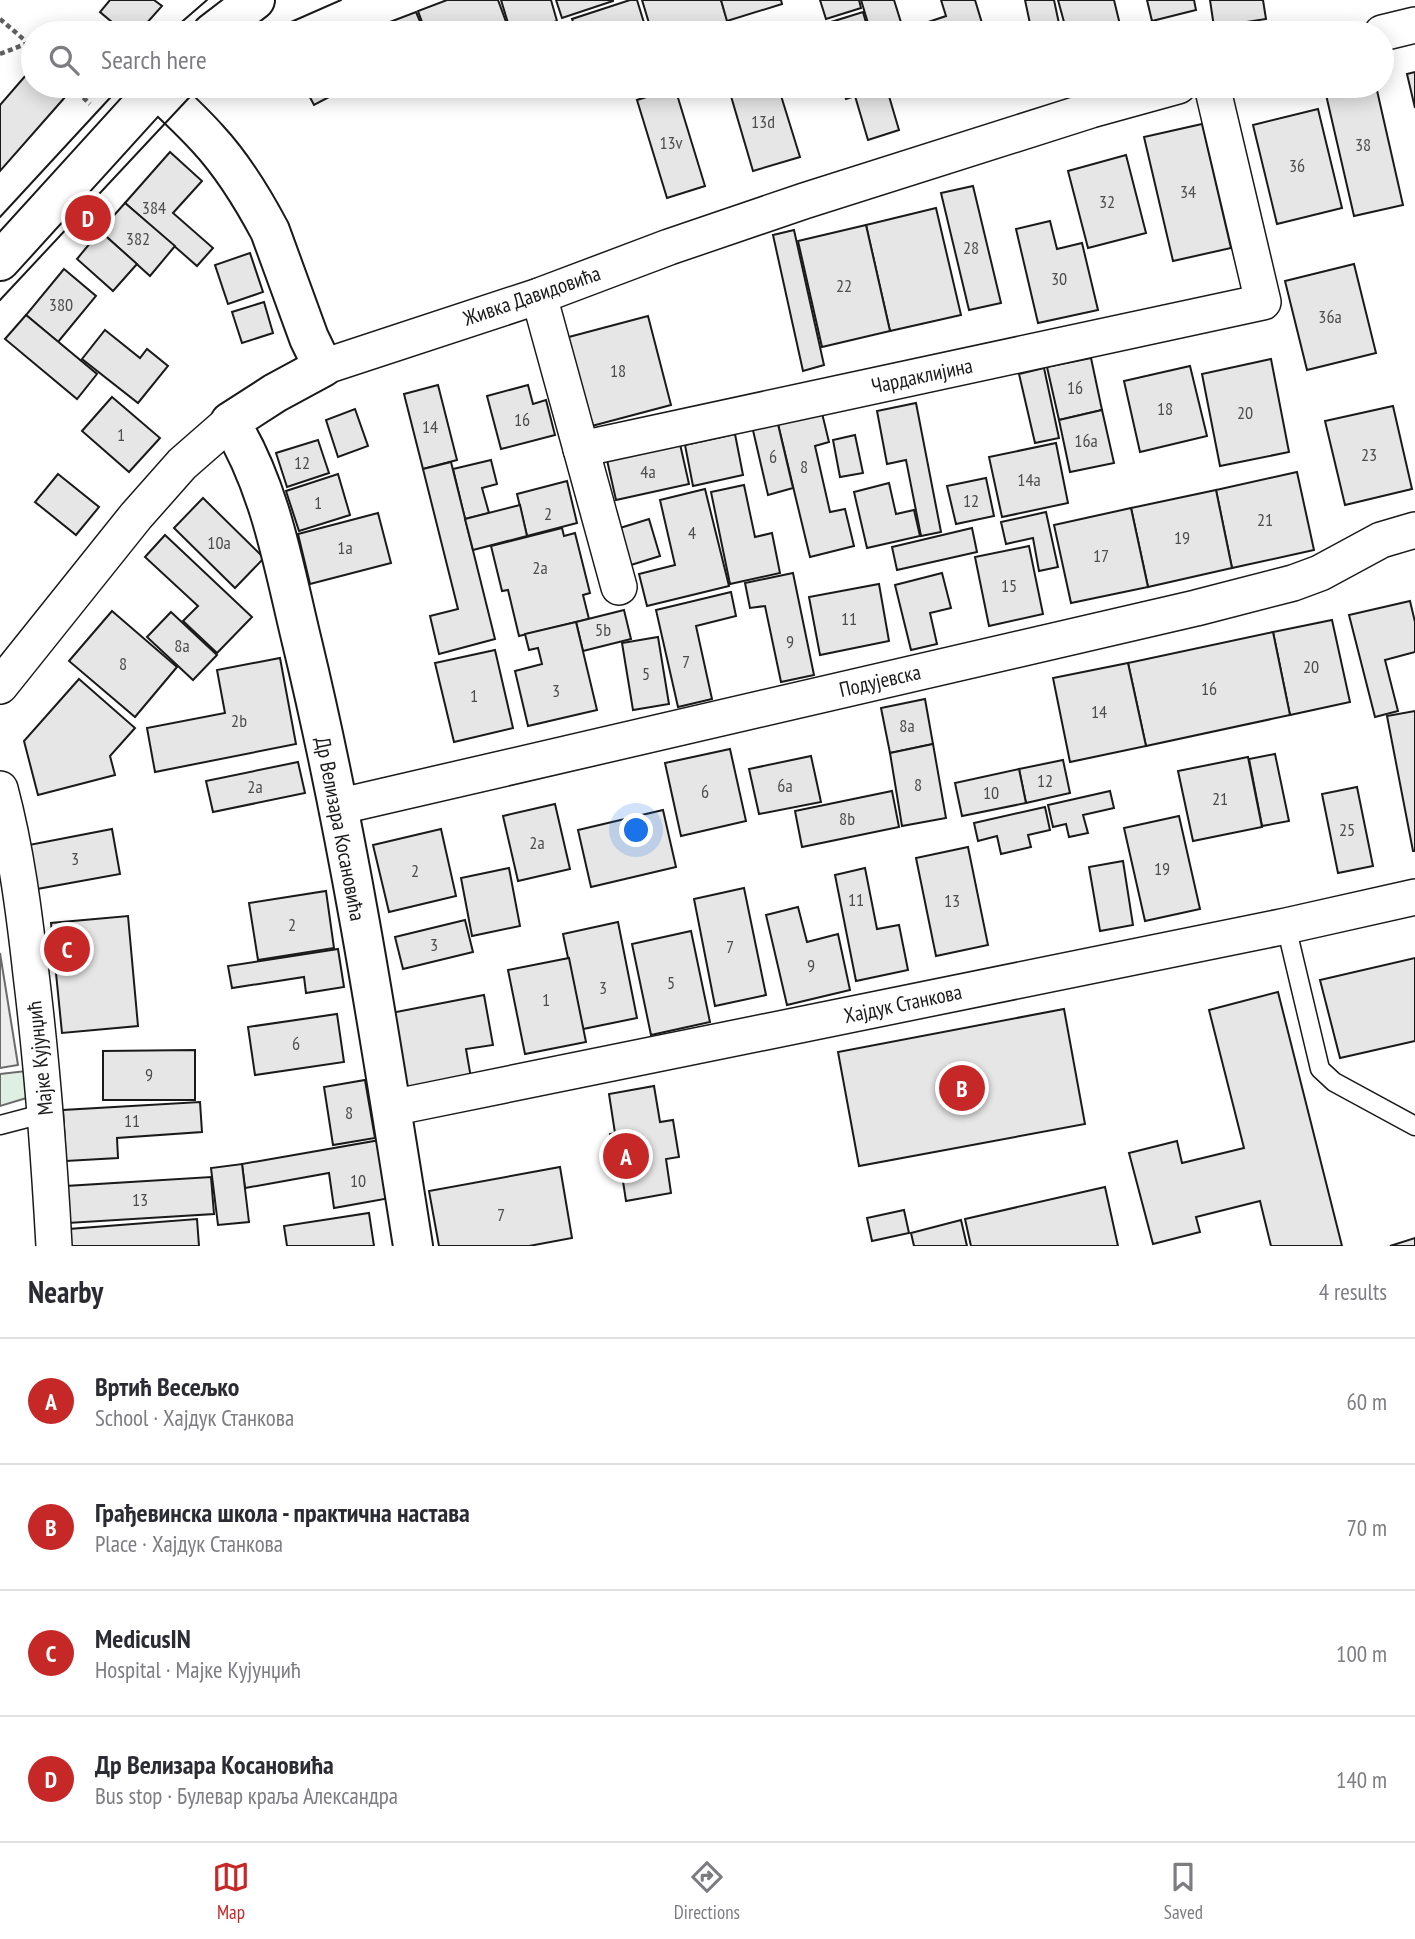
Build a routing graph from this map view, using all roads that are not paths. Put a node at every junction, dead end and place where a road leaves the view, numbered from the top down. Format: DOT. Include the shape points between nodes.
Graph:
graph roads {
  1 [pos="256,0"];
  2 [pos="228,21"];
  3 [pos="1415,25"];
  4 [pos="1394,30"];
  5 [pos="148,98"];
  6 [pos="169,98"];
  7 [pos="1134,98"];
  8 [pos="1215,98"];
  9 [pos="0,261"];
  10 [pos="539,296"];
  11 [pos="323,367"];
  12 [pos="230,422"];
  13 [pos="581,449"];
  14 [pos="1415,530"];
  15 [pos="619,587"];
  16 [pos="0,686"];
  17 [pos="0,789"];
  18 [pos="337,807"];
  19 [pos="1415,897"];
  20 [pos="1286,926"];
  21 [pos="391,1108"];
  22 [pos="46,1113"];
  23 [pos="0,1125"];
  24 [pos="1415,1126"];
  25 [pos="54,1246"];
  26 [pos="413,1246"];
  1 -- 2 [label="street"];
  3 -- 4 [label="street"];
  5 -- 9 [label="street"];
  6 -- 11 [label="street" via="223,157 262,216"];
  7 -- 10 [label="street, Живка Давидовића" via="804,201"];
  8 -- 13 [label="street, Чардаклијина" via="1263,302"];
  10 -- 11 [label="street, Живка Давидовића"];
  10 -- 13 [label="street"];
  11 -- 12 [label="street, Живка Давидовића"];
  12 -- 16 [label="street, Живка Давидовића" via="182,464 136,516"];
  12 -- 18 [label="street, Др Велизара Косановића" via="254,466 269,511"];
  13 -- 15 [label="street"];
  14 -- 18 [label="street, Подујевска" via="1381,540 1293,583 1196,608"];
  17 -- 22 [label="street, Мајке Кујунџић" via="17,861"];
  18 -- 21 [label="street, Др Велизара Косановића"];
  19 -- 20 [label="street, Хајдук Станкова"];
  20 -- 21 [label="street, Хајдук Станкова"];
  20 -- 24 [label="lane" via="1320,1069 1334,1082"];
  21 -- 26 [label="street, Др Велизара Косановића"];
  22 -- 23 [label="lane"];
  22 -- 25 [label="street, Мајке Кујунџић"];
}
